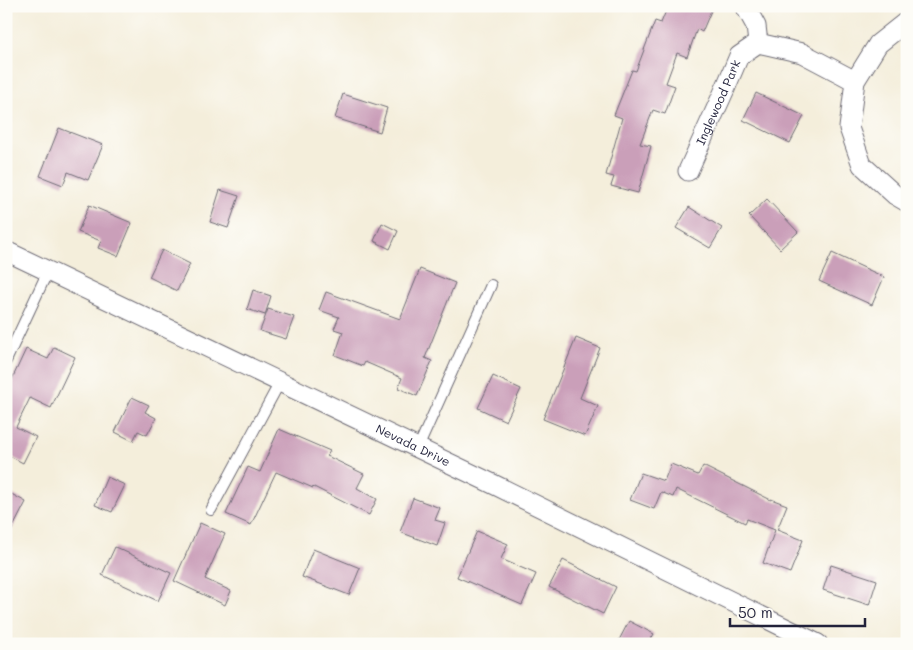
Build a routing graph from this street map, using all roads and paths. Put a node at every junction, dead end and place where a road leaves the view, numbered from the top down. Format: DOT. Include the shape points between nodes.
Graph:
graph roads {
  1 [pos="745,6"];
  2 [pos="907,21"];
  3 [pos="758,43"];
  4 [pos="855,81"];
  5 [pos="688,171"];
  6 [pos="907,202"];
  7 [pos="6,251"];
  8 [pos="48,271"];
  9 [pos="491,285"];
  10 [pos="6,361"];
  11 [pos="280,382"];
  12 [pos="418,448"];
  13 [pos="211,510"];
  14 [pos="818,644"];
  1 -- 3 [label="street" via="756,26"];
  2 -- 4 [label="street" via="878,44"];
  3 -- 4 [label="street" via="802,53"];
  3 -- 5 [label="street, Inglewood Park" via="739,56"];
  4 -- 6 [label="street" via="849,128 862,165"];
  7 -- 8 [label="street, Nevada Drive"];
  8 -- 10 [label="lane"];
  8 -- 11 [label="street, Nevada Drive"];
  9 -- 12 [label="lane"];
  11 -- 12 [label="street, Nevada Drive"];
  11 -- 13 [label="lane"];
  12 -- 14 [label="street, Nevada Drive"];
}
